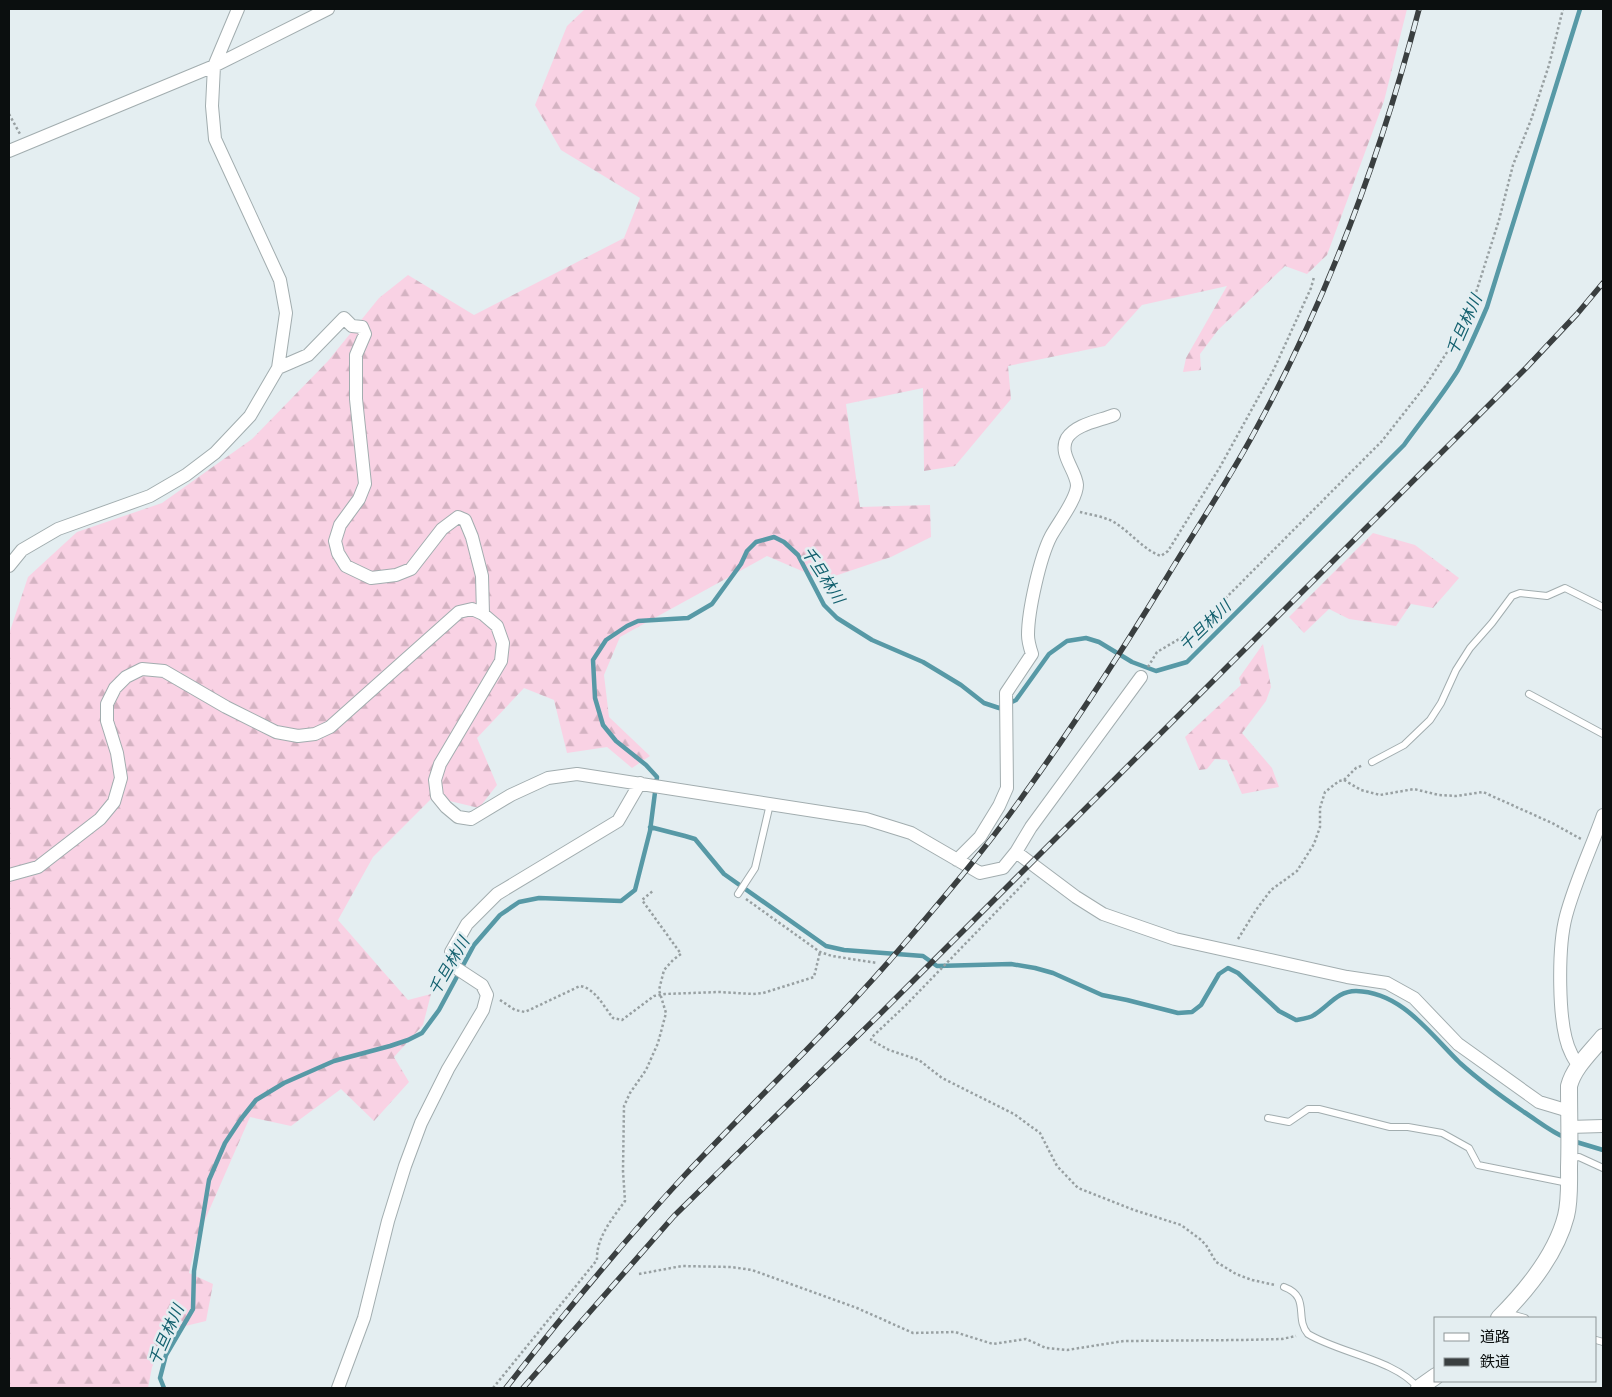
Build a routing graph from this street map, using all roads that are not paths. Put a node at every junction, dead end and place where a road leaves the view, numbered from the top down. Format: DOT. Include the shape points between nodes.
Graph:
graph roads {
  1 [pos="238,9"];
  2 [pos="328,9"];
  3 [pos="214,66"];
  4 [pos="9,151"];
  5 [pos="278,368"];
  6 [pos="1114,415"];
  7 [pos="9,566"];
  8 [pos="1603,607"];
  9 [pos="483,614"];
  10 [pos="1141,677"];
  11 [pos="1530,694"];
  12 [pos="1603,734"];
  13 [pos="1372,762"];
  14 [pos="643,784"];
  15 [pos="770,804"];
  16 [pos="1603,815"];
  17 [pos="1016,852"];
  18 [pos="957,860"];
  19 [pos="9,875"];
  20 [pos="738,894"];
  21 [pos="1603,1037"];
  22 [pos="1579,1066"];
  23 [pos="1268,1118"];
  24 [pos="1569,1122"];
  25 [pos="1603,1126"];
  26 [pos="1569,1154"];
  27 [pos="1603,1168"];
  28 [pos="1569,1184"];
  29 [pos="1284,1287"];
  30 [pos="1502,1315"];
  31 [pos="1517,1317"];
  32 [pos="1434,1377"];
  33 [pos="338,1388"];
  34 [pos="1419,1388"];
  1 -- 3 [label="street"];
  2 -- 3 [label="street"];
  3 -- 4 [label="street"];
  3 -- 5 [label="street" via="214,139 280,280 286,313"];
  5 -- 7 [label="street" via="250,416 215,453 186,475 150,496 58,528 22,550"];
  5 -- 9 [label="street" via="308,355 344,318 352,326 362,327 365,334 356,355 356,399 365,484 359,500 340,524 335,541 338,553 346,566 371,578 396,575 411,569 442,529 458,516 465,520 476,552 482,576"];
  6 -- 18 [label="street" via="1073,430 1066,440 1066,456 1077,484 1041,562 1028,624 1032,654 1006,694 1007,788 1000,806 980,837"];
  8 -- 13 [label="lane" via="1565,588 1547,596 1520,593 1512,596 1470,648 1430,720 1404,746"];
  9 -- 14 [label="street" via="497,626 503,643 501,661 440,764 435,780 437,796 446,807 458,816 471,819 548,778 576,774"];
  9 -- 19 [label="street" via="472,609 459,612 330,727 315,734 298,736 276,732 164,671 142,669 126,676 107,704 107,721 121,778 114,802 100,819 38,867"];
  10 -- 17 [label="street"];
  11 -- 12 [label="lane"];
  14 -- 15 [label="street"];
  14 -- 33 [label="street" via="618,821 497,894 467,924 451,952 453,966 482,985 487,995 483,1010 421,1123 388,1221 364,1318"];
  15 -- 18 [label="street" via="866,818 911,833"];
  15 -- 20 [label="lane" via="755,868"];
  16 -- 22 [label="street" via="1565,918 1561,956 1564,1032 1570,1053"];
  17 -- 18 [label="street" via="1003,868 980,873"];
  17 -- 24 [label="street" via="1103,914 1175,939 1387,983 1414,998 1458,1044"];
  21 -- 22 [label="street"];
  22 -- 24 [label="street" via="1569,1086"];
  23 -- 28 [label="lane" via="1289,1122 1308,1109 1319,1109 1390,1127 1442,1133 1469,1148 1478,1165"];
  24 -- 25 [label="street"];
  24 -- 26 [label="street"];
  26 -- 27 [label="lane"];
  26 -- 28 [label="street"];
  28 -- 30 [label="street" via="1566,1216 1555,1244 1526,1288"];
  29 -- 34 [label="lane" via="1298,1298 1302,1324 1308,1334 1389,1367"];
  30 -- 31 [label="lane"];
  32 -- 34 [label="street"];
}
